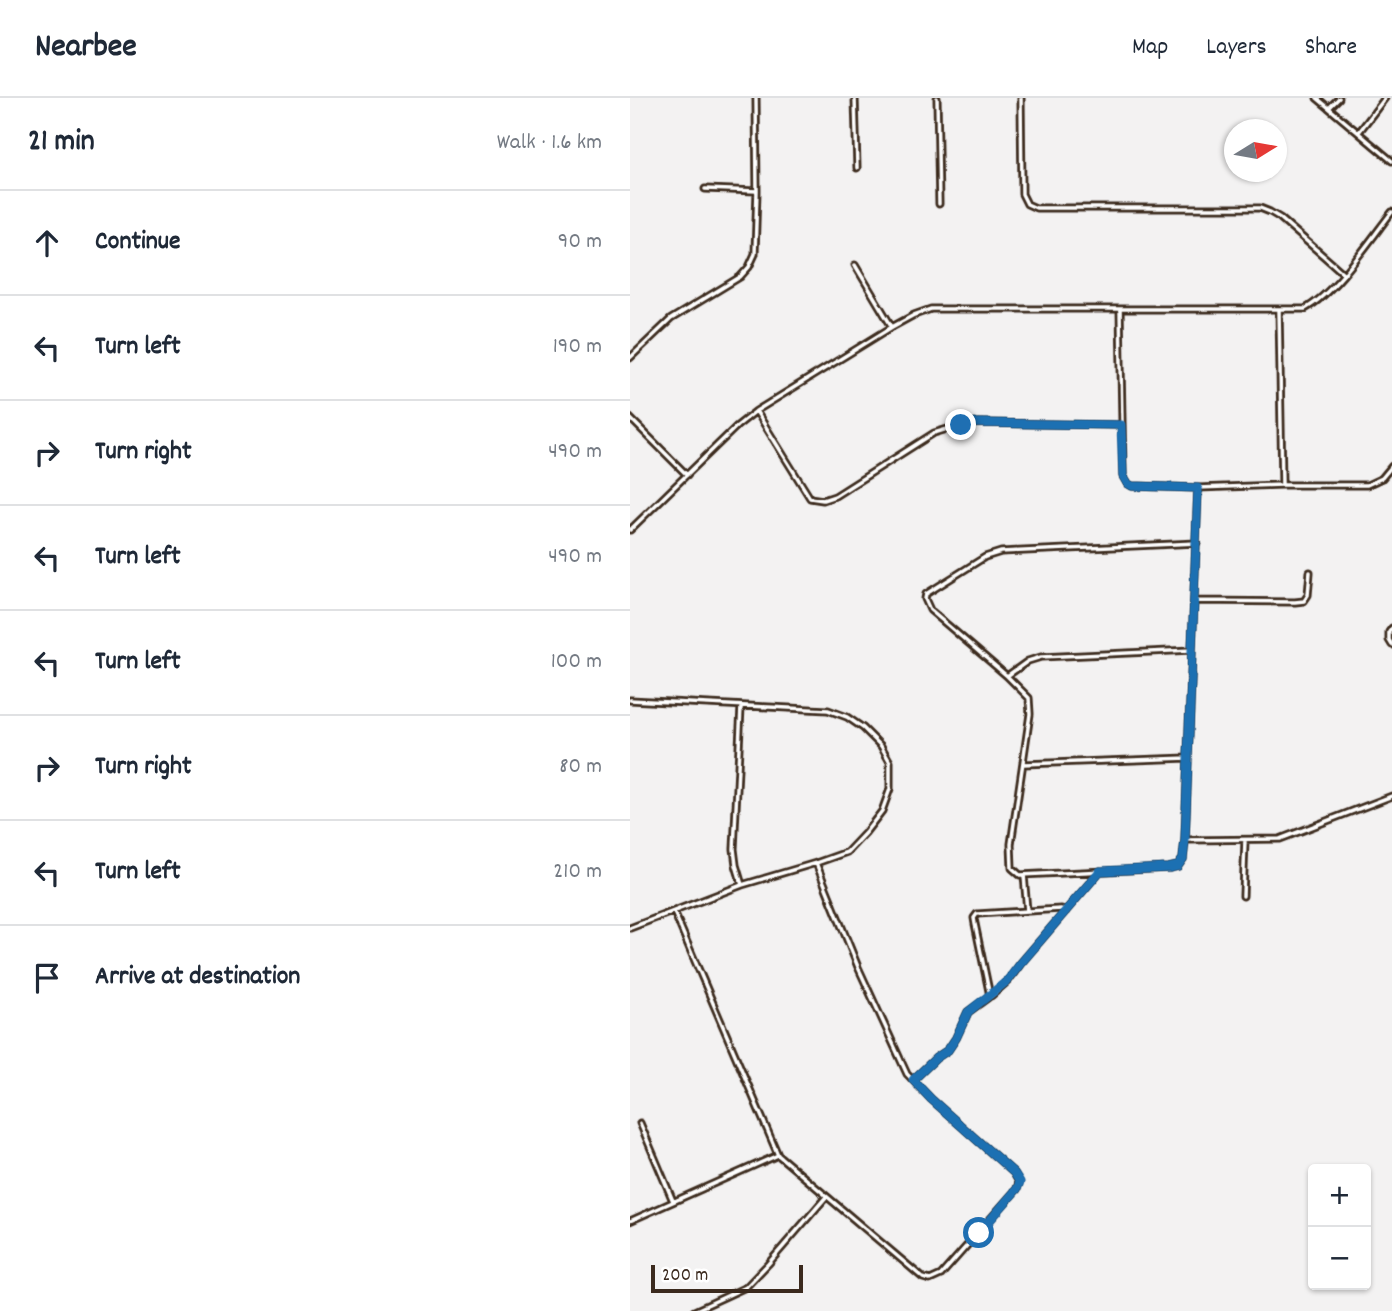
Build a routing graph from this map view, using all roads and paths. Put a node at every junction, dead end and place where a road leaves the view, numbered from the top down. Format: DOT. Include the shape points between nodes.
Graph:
graph roads {
  1 [pos="756,98"];
  2 [pos="855,98"];
  3 [pos="937,98"];
  4 [pos="1021,98"];
  5 [pos="1317,98"];
  6 [pos="1339,98"];
  7 [pos="1385,98"];
  8 [pos="1329,108"];
  9 [pos="1359,132"];
  10 [pos="1392,161"];
  11 [pos="858,168"];
  12 [pos="705,189"];
  13 [pos="757,191"];
  14 [pos="939,204"];
  15 [pos="1392,212"];
  16 [pos="855,265"];
  17 [pos="1343,273"];
  18 [pos="1120,309"];
  19 [pos="1279,309"];
  20 [pos="892,327"];
  21 [pos="630,347"];
  22 [pos="636,352"];
  23 [pos="630,358"];
  24 [pos="756,411"];
  25 [pos="630,418"];
  26 [pos="1121,425"];
  27 [pos="1392,466"];
  28 [pos="687,475"];
  29 [pos="1282,485"];
  30 [pos="1198,488"];
  31 [pos="630,530"];
  32 [pos="1197,543"];
  33 [pos="1310,572"];
  34 [pos="1194,601"];
  35 [pos="1392,628"];
  36 [pos="1392,645"];
  37 [pos="1192,650"];
  38 [pos="1007,676"];
  39 [pos="630,700"];
  40 [pos="741,707"];
  41 [pos="1188,758"];
  42 [pos="1023,764"];
  43 [pos="1392,796"];
  44 [pos="1185,840"];
  45 [pos="1245,840"];
  46 [pos="817,863"];
  47 [pos="1100,871"];
  48 [pos="1024,874"];
  49 [pos="742,885"];
  50 [pos="1243,896"];
  51 [pos="1027,911"];
  52 [pos="1066,911"];
  53 [pos="674,912"];
  54 [pos="630,928"];
  55 [pos="990,996"];
  56 [pos="913,1080"];
  57 [pos="640,1124"];
  58 [pos="778,1156"];
  59 [pos="826,1197"];
  60 [pos="673,1201"];
  61 [pos="630,1221"];
  62 [pos="694,1311"];
  1 -- 13 [label="street"];
  2 -- 11 [label="street"];
  3 -- 14 [label="street"];
  4 -- 17 [label="street" via="1022,194 1027,204 1036,208 1260,208 1280,218"];
  5 -- 8 [label="street"];
  6 -- 8 [label="street"];
  7 -- 9 [label="street"];
  8 -- 9 [label="street"];
  9 -- 10 [label="street"];
  12 -- 13 [label="street"];
  13 -- 22 [label="street" via="755,254 749,267 671,319"];
  15 -- 17 [label="street"];
  16 -- 20 [label="street"];
  17 -- 19 [label="street" via="1305,309"];
  18 -- 19 [label="street"];
  18 -- 20 [label="street" via="931,309"];
  18 -- 26 [label="street"];
  19 -- 29 [label="street"];
  20 -- 24 [label="street"];
  21 -- 22 [label="street"];
  22 -- 23 [label="street"];
  24 -- 26 [label="street" via="810,498 823,500 934,433 961,425"];
  24 -- 28 [label="street"];
  25 -- 28 [label="street"];
  26 -- 30 [label="street" via="1127,483"];
  27 -- 29 [label="street" via="1382,478 1367,485"];
  28 -- 31 [label="street"];
  29 -- 30 [label="street"];
  30 -- 32 [label="street"];
  32 -- 34 [label="street"];
  32 -- 38 [label="street" via="1001,552 926,594 930,610"];
  33 -- 34 [label="street" via="1304,601"];
  34 -- 37 [label="street"];
  35 -- 36 [label="street"];
  37 -- 38 [label="street" via="1041,657"];
  37 -- 41 [label="street"];
  38 -- 42 [label="street" via="1030,698"];
  39 -- 40 [label="street"];
  40 -- 46 [label="street" via="828,710 847,717 881,746 890,762 890,789 882,811 847,852"];
  40 -- 49 [label="street" via="734,849"];
  41 -- 42 [label="street"];
  41 -- 44 [label="street"];
  42 -- 48 [label="street" via="1011,844 1012,868"];
  43 -- 45 [label="street" via="1280,839"];
  44 -- 45 [label="street"];
  44 -- 47 [label="street" via="1178,866"];
  45 -- 50 [label="street"];
  46 -- 49 [label="street"];
  46 -- 56 [label="street" via="858,967"];
  47 -- 48 [label="street"];
  47 -- 52 [label="street"];
  48 -- 51 [label="street"];
  49 -- 53 [label="street"];
  51 -- 52 [label="street"];
  51 -- 55 [label="street" via="983,913 974,918"];
  52 -- 55 [label="street"];
  53 -- 54 [label="street"];
  53 -- 58 [label="street"];
  55 -- 56 [label="street" via="968,1012 948,1050"];
  56 -- 59 [label="street" via="1014,1173 1020,1182 1017,1189 952,1264 930,1280"];
  57 -- 60 [label="street"];
  58 -- 59 [label="street"];
  58 -- 60 [label="street"];
  59 -- 62 [label="street" via="746,1287"];
  60 -- 61 [label="street"];
}
